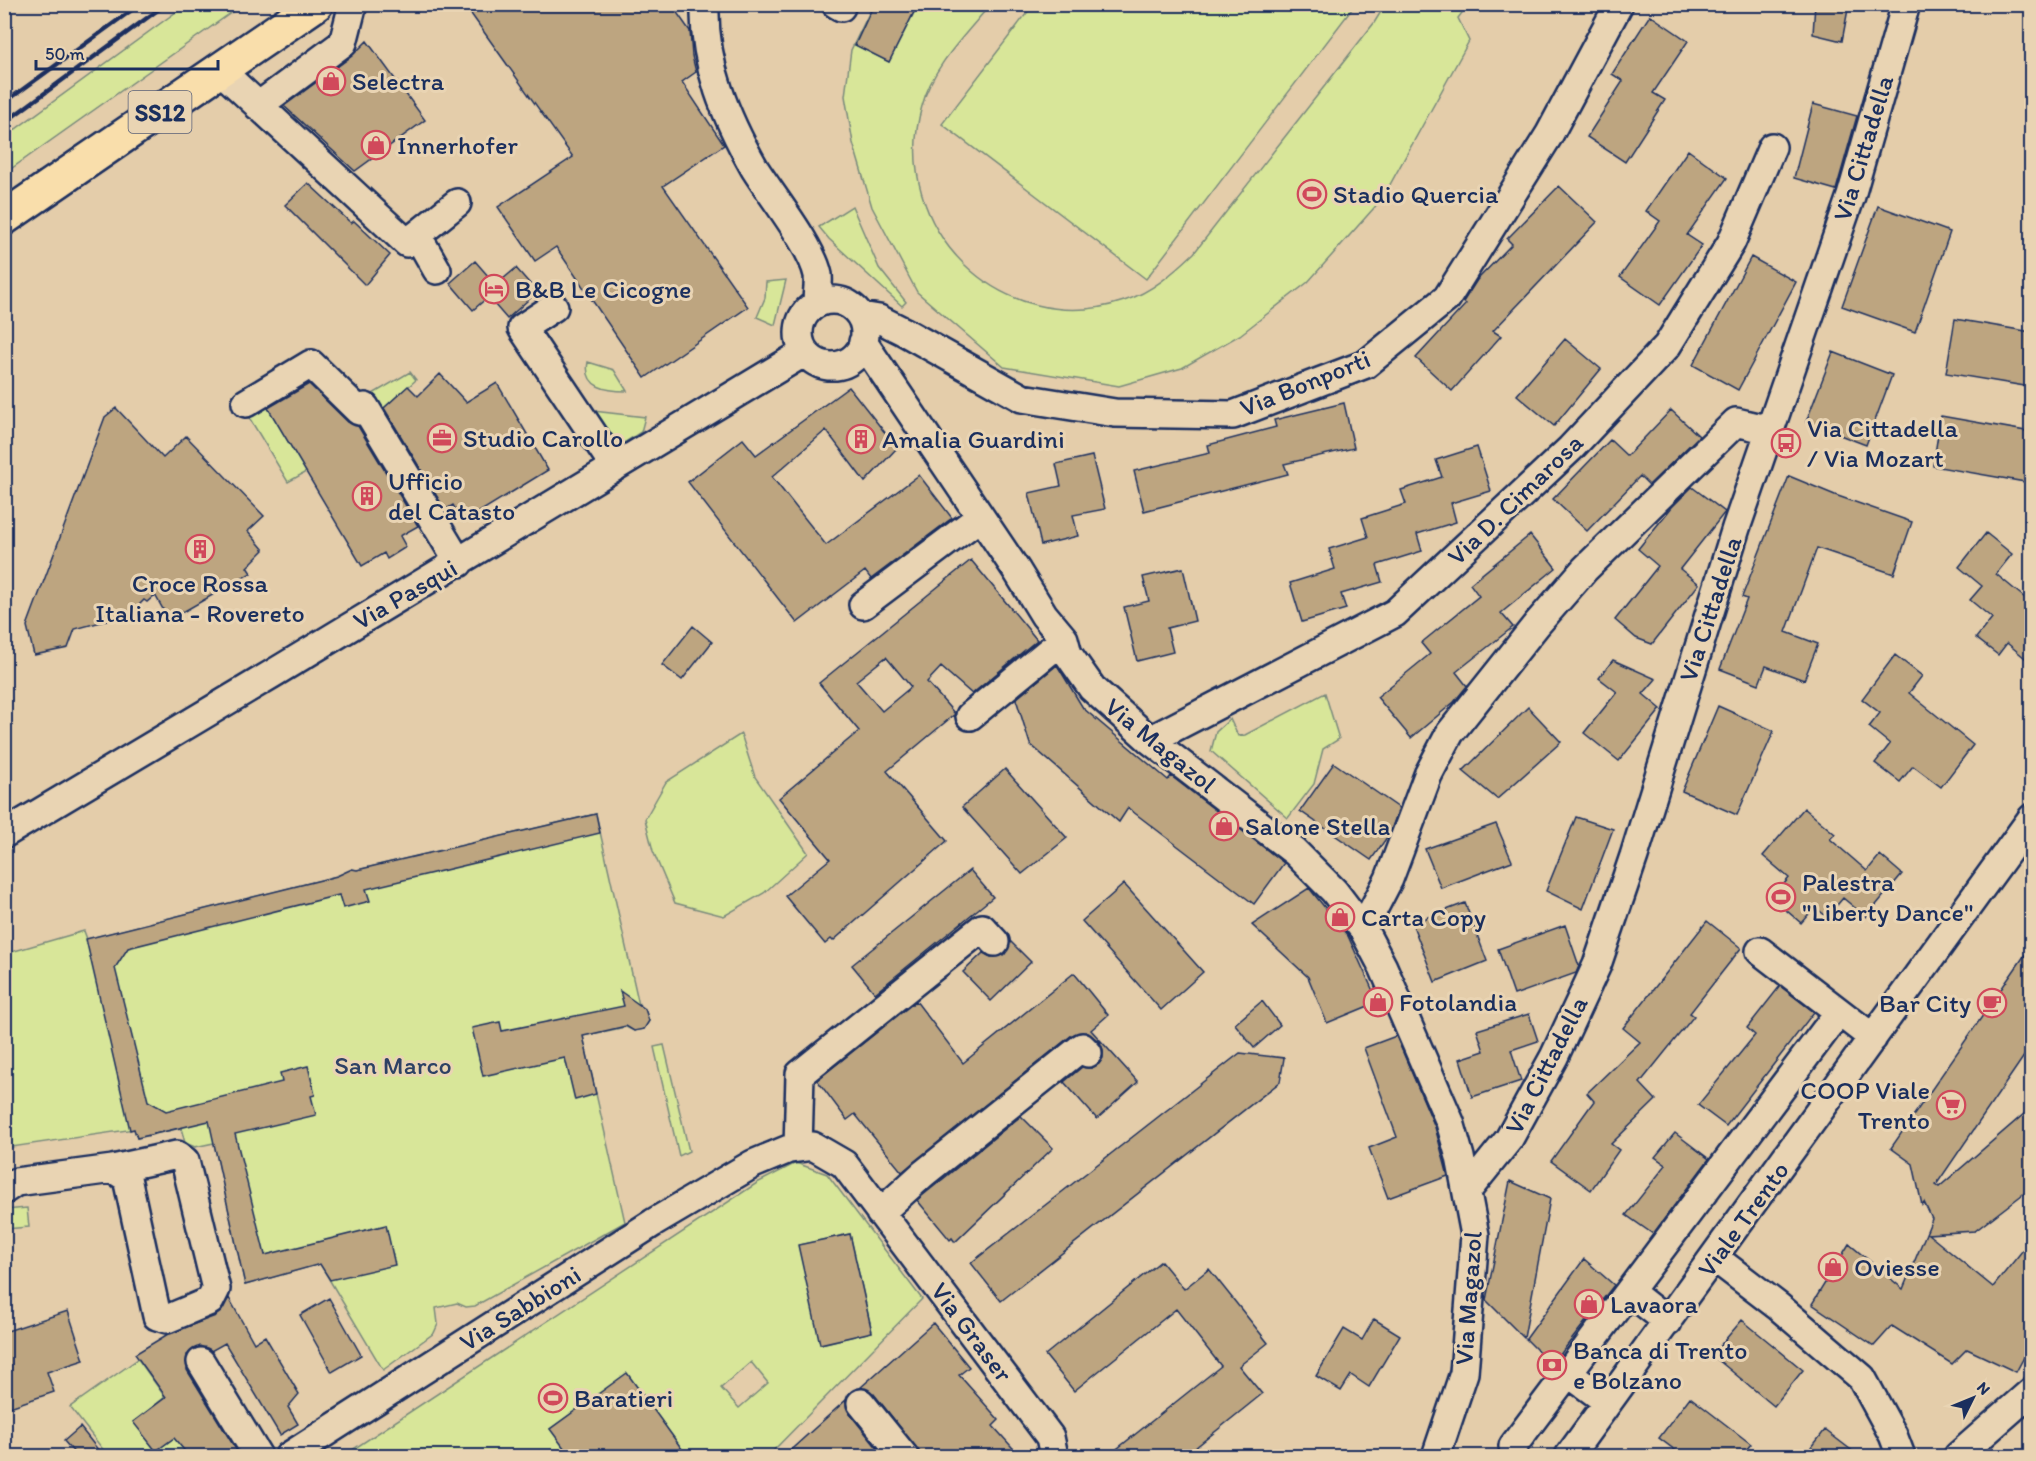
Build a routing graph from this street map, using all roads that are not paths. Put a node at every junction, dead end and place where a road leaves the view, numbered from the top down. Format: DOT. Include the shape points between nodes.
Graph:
graph roads {
  1 [pos="316,4"];
  2 [pos="354,4"];
  3 [pos="705,4"];
  4 [pos="836,4"];
  5 [pos="842,4"];
  6 [pos="1619,4"];
  7 [pos="1906,4"];
  8 [pos="220,70"];
  9 [pos="258,106"];
  10 [pos="1772,147"];
  11 [pos="457,203"];
  12 [pos="4,218"];
  13 [pos="417,235"];
  14 [pos="437,270"];
  15 [pos="817,303"];
  16 [pos="554,307"];
  17 [pos="862,329"];
  18 [pos="805,352"];
  19 [pos="246,403"];
  20 [pos="1770,430"];
  21 [pos="615,467"];
  22 [pos="980,517"];
  23 [pos="459,563"];
  24 [pos="863,605"];
  25 [pos="1064,639"];
  26 [pos="970,716"];
  27 [pos="1150,740"];
  28 [pos="2031,820"];
  29 [pos="4,834"];
  30 [pos="1363,929"];
  31 [pos="995,942"];
  32 [pos="1760,951"];
  33 [pos="1839,1012"];
  34 [pos="1873,1038"];
  35 [pos="1088,1053"];
  36 [pos="798,1148"];
  37 [pos="113,1169"];
  38 [pos="4,1190"];
  39 [pos="1467,1191"];
  40 [pos="880,1213"];
  41 [pos="1714,1258"];
  42 [pos="1630,1292"];
  43 [pos="1668,1322"];
  44 [pos="201,1362"];
  45 [pos="1567,1372"];
  46 [pos="2031,1391"];
  47 [pos="861,1402"];
  48 [pos="1608,1402"];
  49 [pos="1513,1446"];
  50 [pos="258,1456"];
  51 [pos="289,1456"];
  52 [pos="904,1456"];
  53 [pos="1054,1456"];
  54 [pos="1436,1456"];
  55 [pos="1569,1456"];
  56 [pos="1901,1456"];
  57 [pos="1958,1456"];
  1 -- 8 [label="main road, SS12"];
  2 -- 9 [label="street" via="343,43"];
  3 -- 15 [label="street" via="704,26 715,83 755,168 818,275"];
  4 -- 5 [label="street"];
  6 -- 17 [label="street, Via Bonporti" via="1550,135 1447,298 1366,364 1233,415 1115,413 1022,398 887,323"];
  7 -- 20 [label="street, Via Cittadella" via="1851,196"];
  8 -- 9 [label="street"];
  8 -- 12 [label="main road, SS12"];
  9 -- 13 [label="street" via="407,243"];
  10 -- 27 [label="street, Via D. Cimarosa" via="1731,243 1667,346 1570,449 1395,613"];
  11 -- 13 [label="street"];
  13 -- 14 [label="street"];
  15 -- 17 [label="street" via="829,299 852,307"];
  15 -- 18 [label="street" via="799,325 799,339"];
  16 -- 21 [label="street" via="522,328"];
  17 -- 18 [label="street" via="856,355 845,364 816,362"];
  17 -- 22 [label="street, Via Magazol"];
  18 -- 21 [label="street, Via Pasqui"];
  19 -- 23 [label="street" via="311,364 359,411 365,407"];
  20 -- 30 [label="street" via="1736,422 1585,569 1529,633 1450,733 1428,775 1389,879"];
  20 -- 39 [label="street, Via Cittadella" via="1597,964 1554,1057 1509,1139"];
  21 -- 23 [label="street, Via Pasqui"];
  22 -- 24 [label="street"];
  22 -- 25 [label="street, Via Magazol"];
  23 -- 29 [label="street, Via Pasqui"];
  25 -- 26 [label="street"];
  25 -- 27 [label="street, Via Magazol" via="1068,654 1092,688"];
  27 -- 30 [label="street, Via Magazol" via="1295,852 1335,891"];
  28 -- 34 [label="street, Viale Trento"];
  30 -- 39 [label="street, Via Magazol" via="1450,1122"];
  31 -- 36 [label="street" via="982,928 832,1056 800,1074"];
  32 -- 33 [label="street"];
  33 -- 34 [label="street"];
  33 -- 42 [label="street"];
  34 -- 41 [label="street, Viale Trento"];
  35 -- 40 [label="street" via="1082,1047"];
  36 -- 40 [label="street, Via Graser" via="813,1146 844,1164"];
  36 -- 51 [label="street, Via Sabbioni" via="753,1164 653,1223"];
  37 -- 37 [label="street" via="127,1178 157,1316 167,1319 210,1300 216,1289 185,1161 177,1155"];
  37 -- 38 [label="street" via="16,1182"];
  39 -- 54 [label="street, Via Magazol" via="1475,1235 1464,1373"];
  40 -- 53 [label="street, Via Graser" via="1050,1437"];
  41 -- 43 [label="street, Viale Trento"];
  41 -- 56 [label="street" via="1862,1378"];
  42 -- 43 [label="street"];
  42 -- 45 [label="street"];
  43 -- 48 [label="street, Viale Trento"];
  44 -- 50 [label="street"];
  45 -- 48 [label="street"];
  45 -- 49 [label="street"];
  46 -- 57 [label="street"];
  47 -- 52 [label="street"];
  48 -- 55 [label="street, Viale Trento"];
}
